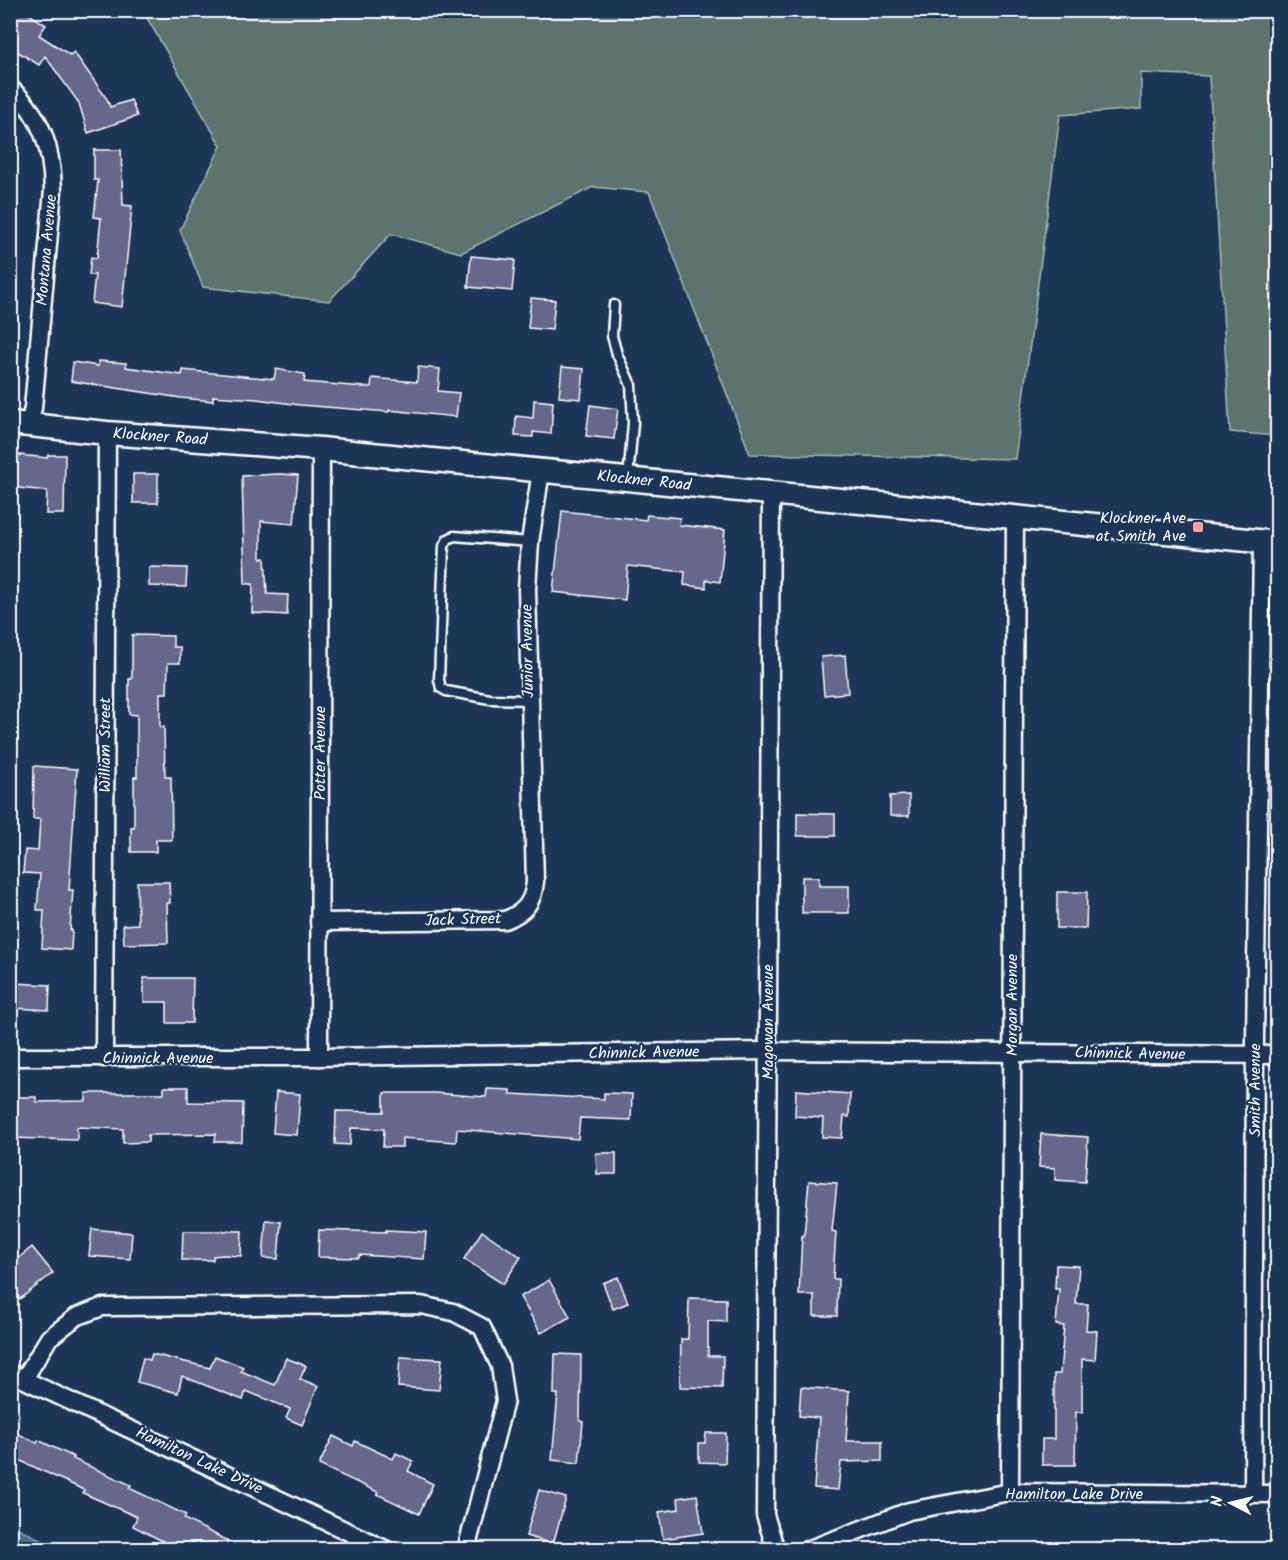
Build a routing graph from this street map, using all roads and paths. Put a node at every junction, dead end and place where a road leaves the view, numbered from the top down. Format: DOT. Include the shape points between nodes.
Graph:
graph roads {
  1 [pos="10,88"];
  2 [pos="614,305"];
  3 [pos="20,424"];
  4 [pos="107,433"];
  5 [pos="321,449"];
  6 [pos="541,471"];
  7 [pos="628,480"];
  8 [pos="771,494"];
  9 [pos="1015,518"];
  10 [pos="530,542"];
  11 [pos="1270,542"];
  12 [pos="1260,671"];
  13 [pos="1278,672"];
  14 [pos="530,700"];
  15 [pos="533,832"];
  16 [pos="319,922"];
  17 [pos="768,1051"];
  18 [pos="1012,1052"];
  19 [pos="1255,1055"];
  20 [pos="1278,1055"];
  21 [pos="10,1057"];
  22 [pos="104,1058"];
  23 [pos="319,1058"];
  24 [pos="17,1376"];
  25 [pos="1010,1492"];
  26 [pos="1253,1494"];
  27 [pos="1278,1494"];
  28 [pos="387,1550"];
  29 [pos="466,1550"];
  30 [pos="776,1550"];
  31 [pos="807,1550"];
  1 -- 3 [label="street, Montana Avenue" via="36,117 47,140 53,190 33,408"];
  2 -- 7 [label="lane" via="612,336 631,385 633,423"];
  3 -- 4 [label="main road, Klockner Road"];
  4 -- 5 [label="main road, Klockner Road"];
  4 -- 22 [label="street, William Street"];
  5 -- 6 [label="main road, Klockner Road"];
  5 -- 16 [label="street, Potter Avenue"];
  6 -- 7 [label="main road, Klockner Road"];
  6 -- 10 [label="street, Junior Avenue"];
  7 -- 8 [label="main road, Klockner Road"];
  8 -- 9 [label="main road, Klockner Road"];
  8 -- 17 [label="street, Magowan Avenue"];
  9 -- 11 [label="main road, Klockner Road"];
  9 -- 18 [label="street, Morgan Avenue"];
  10 -- 14 [label="street, Junior Avenue"];
  10 -- 14 [label="lane" via="454,536 448,539 444,546 439,680 446,691 490,699"];
  11 -- 12 [label="street, Smith Avenue"];
  12 -- 13 [label="lane"];
  12 -- 19 [label="street, Smith Avenue"];
  14 -- 15 [label="street, Junior Avenue"];
  15 -- 16 [label="street, Jack Street" via="533,894 518,915 505,920"];
  16 -- 23 [label="street, Potter Avenue"];
  17 -- 18 [label="street, Chinnick Avenue"];
  17 -- 23 [label="street, Chinnick Avenue"];
  17 -- 30 [label="street, Magowan Avenue" via="765,1515"];
  18 -- 19 [label="street, Chinnick Avenue"];
  18 -- 25 [label="street, Morgan Avenue"];
  19 -- 20 [label="street, Chinnick Avenue"];
  19 -- 26 [label="street, Smith Avenue"];
  21 -- 22 [label="street, Chinnick Avenue"];
  22 -- 23 [label="street, Chinnick Avenue"];
  24 -- 28 [label="street, Hamilton Lake Drive"];
  24 -- 29 [label="street" via="49,1338 76,1317 102,1307 421,1305 453,1312 482,1327 500,1366 505,1401"];
  25 -- 26 [label="street, Hamilton Lake Drive"];
  25 -- 31 [label="street, Hamilton Lake Drive" via="909,1511"];
  26 -- 27 [label="street, Hamilton Lake Drive"];
}
